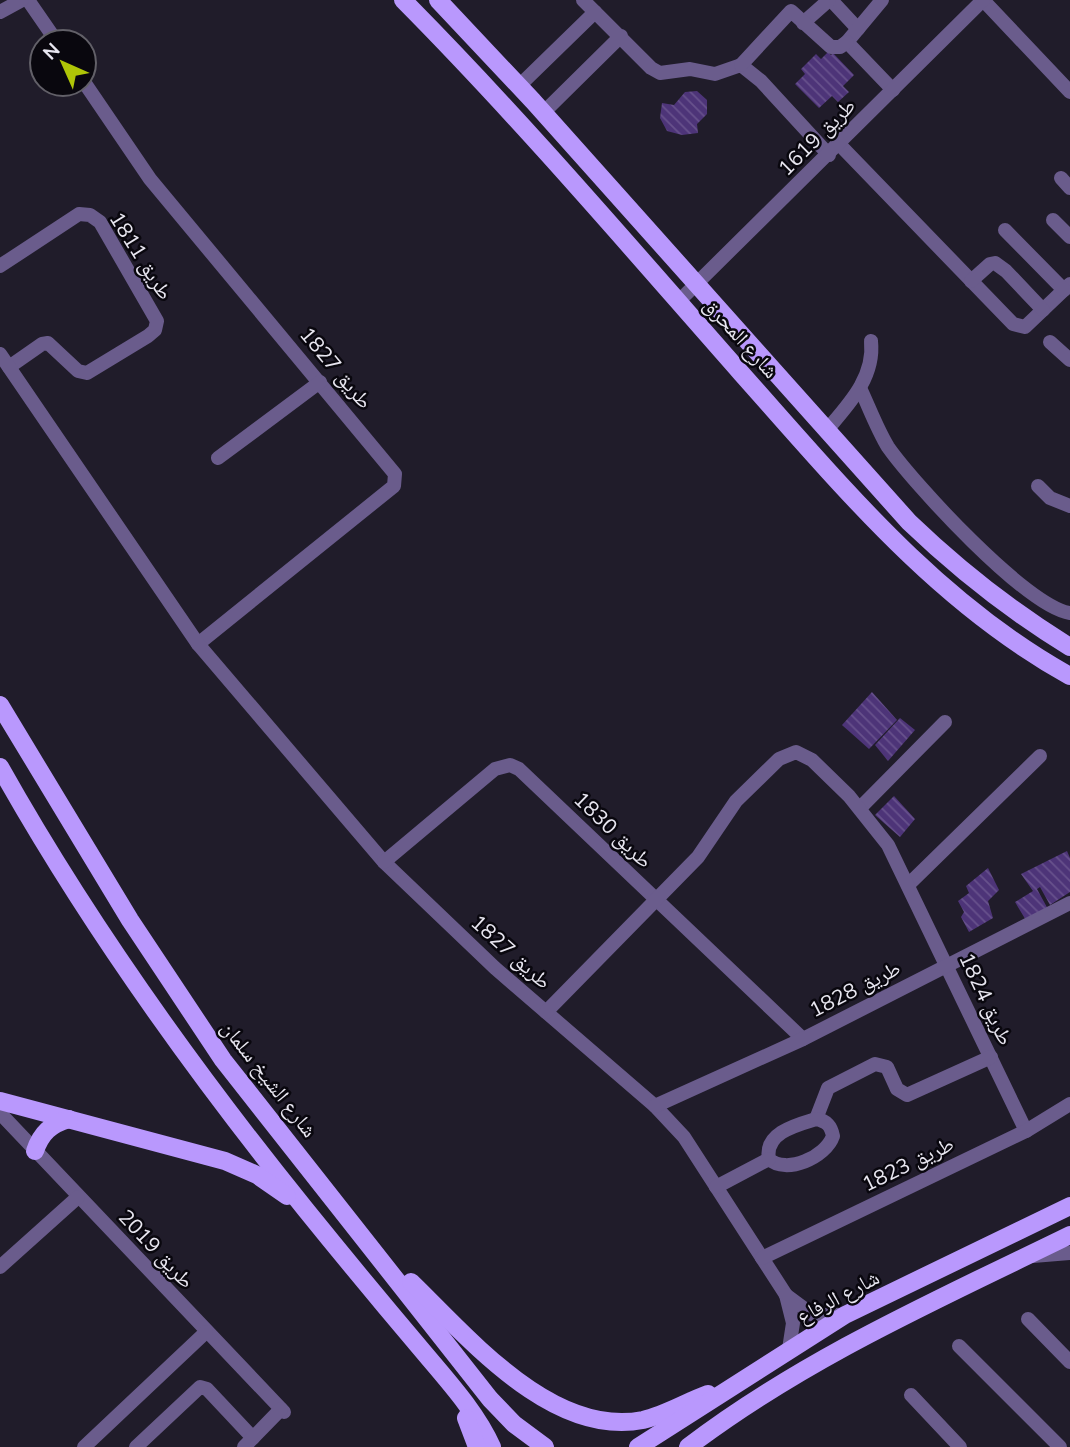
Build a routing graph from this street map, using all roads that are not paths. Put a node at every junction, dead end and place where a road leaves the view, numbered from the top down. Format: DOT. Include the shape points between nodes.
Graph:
graph roads {
  1 [pos="22,0"];
  2 [pos="28,0"];
  3 [pos="403,0"];
  4 [pos="438,0"];
  5 [pos="583,0"];
  6 [pos="830,0"];
  7 [pos="882,0"];
  8 [pos="983,0"];
  9 [pos="788,6"];
  10 [pos="0,12"];
  11 [pos="595,12"];
  12 [pos="803,23"];
  13 [pos="47,28"];
  14 [pos="858,29"];
  15 [pos="621,36"];
  16 [pos="847,42"];
  17 [pos="741,65"];
  18 [pos="519,86"];
  19 [pos="1069,88"];
  20 [pos="893,90"];
  21 [pos="95,98"];
  22 [pos="538,107"];
  23 [pos="515,117"];
  24 [pos="834,149"];
  25 [pos="1053,220"];
  26 [pos="1005,230"];
  27 [pos="1070,237"];
  28 [pos="0,266"];
  29 [pos="971,281"];
  30 [pos="697,284"];
  31 [pos="1067,287"];
  32 [pos="678,302"];
  33 [pos="1043,310"];
  34 [pos="871,341"];
  35 [pos="1050,342"];
  36 [pos="0,354"];
  37 [pos="1070,360"];
  38 [pos="9,367"];
  39 [pos="320,382"];
  40 [pos="860,388"];
  41 [pos="826,431"];
  42 [pos="218,458"];
  43 [pos="1038,486"];
  44 [pos="1070,506"];
  45 [pos="1070,613"];
  46 [pos="1065,643"];
  47 [pos="198,644"];
  48 [pos="1070,676"];
  49 [pos="0,705"];
  50 [pos="945,722"];
  51 [pos="1040,756"];
  52 [pos="0,767"];
  53 [pos="860,808"];
  54 [pos="384,862"];
  55 [pos="908,885"];
  56 [pos="655,898"];
  57 [pos="1070,903"];
  58 [pos="947,966"];
  59 [pos="546,1012"];
  60 [pos="803,1039"];
  61 [pos="991,1057"];
  62 [pos="0,1101"];
  63 [pos="1070,1104"];
  64 [pos="655,1106"];
  65 [pos="0,1113"];
  66 [pos="69,1119"];
  67 [pos="816,1119"];
  68 [pos="1026,1131"];
  69 [pos="35,1152"];
  70 [pos="769,1159"];
  71 [pos="716,1187"];
  72 [pos="78,1196"];
  73 [pos="1070,1206"];
  74 [pos="305,1209"];
  75 [pos="1070,1234"];
  76 [pos="366,1240"];
  77 [pos="1070,1253"];
  78 [pos="1025,1257"];
  79 [pos="762,1258"];
  80 [pos="0,1267"];
  81 [pos="786,1295"];
  82 [pos="845,1315"];
  83 [pos="1028,1319"];
  84 [pos="206,1332"];
  85 [pos="959,1346"];
  86 [pos="789,1349"];
  87 [pos="1070,1362"];
  88 [pos="440,1373"];
  89 [pos="731,1387"];
  90 [pos="911,1395"];
  91 [pos="248,1443"];
  92 [pos="84,1447"];
  93 [pos="136,1447"];
  94 [pos="477,1447"];
  95 [pos="492,1447"];
  96 [pos="545,1447"];
  97 [pos="638,1447"];
  98 [pos="688,1447"];
  99 [pos="960,1447"];
  100 [pos="1060,1447"];
  1 -- 10 [label="street"];
  2 -- 13 [label="street"];
  3 -- 23 [label="main road, شارع المحرق"];
  4 -- 18 [label="main road, شارع المحرق"];
  5 -- 11 [label="street"];
  6 -- 12 [label="street"];
  6 -- 14 [label="street"];
  7 -- 14 [label="street"];
  8 -- 19 [label="street"];
  8 -- 20 [label="street, طريق 1619"];
  9 -- 12 [label="street"];
  9 -- 17 [label="street"];
  11 -- 15 [label="street"];
  11 -- 18 [label="street"];
  12 -- 16 [label="street" via="831,47"];
  14 -- 16 [label="street"];
  15 -- 17 [label="street" via="660,73 690,69 715,74"];
  15 -- 22 [label="street"];
  16 -- 20 [label="street"];
  17 -- 24 [label="street"];
  18 -- 22 [label="main road, شارع المحرق"];
  20 -- 24 [label="street, طريق 1619"];
  21 -- 39 [label="street, طريق 1827" via="150,179"];
  22 -- 23 [label="main road"];
  22 -- 30 [label="main road, شارع المحرق"];
  23 -- 32 [label="main road, شارع المحرق"];
  24 -- 29 [label="street"];
  24 -- 30 [label="street, طريق 1619"];
  25 -- 27 [label="street"];
  26 -- 31 [label="street"];
  28 -- 38 [label="street, طريق 1811" via="79,214 90,215 100,222 157,321 148,336 88,373 78,371 48,343"];
  29 -- 33 [label="street" via="995,263"];
  29 -- 33 [label="street" via="1019,328"];
  30 -- 32 [label="street, طريق 1619"];
  30 -- 41 [label="main road, شارع المحرق"];
  31 -- 33 [label="street"];
  32 -- 48 [label="main road, شارع المحرق" via="891,539 974,612"];
  34 -- 40 [label="street" via="871,362"];
  35 -- 37 [label="street"];
  36 -- 38 [label="street, طريق 1827"];
  38 -- 47 [label="street, طريق 1827"];
  39 -- 42 [label="street"];
  39 -- 47 [label="street, طريق 1827" via="390,466 394,486"];
  40 -- 41 [label="street"];
  40 -- 45 [label="street" via="887,444 912,478 996,562 1042,601"];
  41 -- 46 [label="main road, شارع المحرق" via="873,486 946,557"];
  43 -- 44 [label="street" via="1050,498"];
  47 -- 54 [label="street, طريق 1827"];
  49 -- 76 [label="main road, شارع الشيخ سلمان" via="223,1060"];
  50 -- 53 [label="street"];
  51 -- 55 [label="street"];
  52 -- 74 [label="main road" via="136,985 201,1077"];
  53 -- 55 [label="street, طريق 1824" via="888,845"];
  53 -- 56 [label="street, طريق 1824" via="812,760 796,752 787,754 736,801 712,841"];
  54 -- 56 [label="street, طريق 1830" via="495,769 510,765"];
  54 -- 59 [label="street, طريق 1827"];
  55 -- 58 [label="street, طريق 1824"];
  56 -- 59 [label="street"];
  56 -- 60 [label="street, طريق 1830"];
  57 -- 58 [label="street, طريق 1828"];
  58 -- 60 [label="street, طريق 1828"];
  58 -- 61 [label="street, طريق 1824"];
  59 -- 64 [label="street, طريق 1827"];
  60 -- 64 [label="street, طريق 1828"];
  61 -- 67 [label="street" via="907,1095 897,1089 887,1067 875,1064 828,1088"];
  61 -- 68 [label="street, طريق 1824"];
  62 -- 66 [label="main road"];
  63 -- 68 [label="street, طريق 1823"];
  64 -- 71 [label="street, طريق 1827" via="684,1137"];
  65 -- 69 [label="street, طريق 2019"];
  66 -- 69 [label="main road" via="44,1133"];
  66 -- 74 [label="main road" via="225,1161 257,1175"];
  67 -- 70 [label="street" via="779,1134 770,1144"];
  67 -- 70 [label="street" via="831,1129 833,1136 825,1149 790,1166"];
  68 -- 79 [label="street, طريق 1823"];
  69 -- 72 [label="street, طريق 2019"];
  70 -- 71 [label="street"];
  71 -- 79 [label="street, طريق 1827"];
  72 -- 80 [label="street"];
  72 -- 84 [label="street, طريق 2019"];
  73 -- 82 [label="main road, شارع الرفاع"];
  74 -- 88 [label="main road"];
  75 -- 78 [label="main road"];
  76 -- 89 [label="main road" via="514,1381 566,1408 600,1418 642,1420"];
  76 -- 96 [label="main road, شارع الشيخ سلمان" via="496,1405"];
  77 -- 78 [label="street"];
  78 -- 98 [label="main road" via="828,1354"];
  79 -- 81 [label="street, طريق 1827"];
  81 -- 82 [label="street, طريق 1827" via="813,1315"];
  81 -- 86 [label="street, طريق 1827" via="793,1323"];
  82 -- 86 [label="main road, شارع الرفاع"];
  83 -- 87 [label="street"];
  84 -- 91 [label="street, طريق 2019" via="282,1411"];
  84 -- 92 [label="street"];
  85 -- 100 [label="street"];
  86 -- 89 [label="main road, شارع الرفاع"];
  88 -- 94 [label="main road" via="472,1428"];
  88 -- 95 [label="main road" via="481,1425"];
  89 -- 97 [label="main road, شارع الرفاع"];
  90 -- 99 [label="street"];
  91 -- 93 [label="street" via="207,1388 200,1387"];
}
